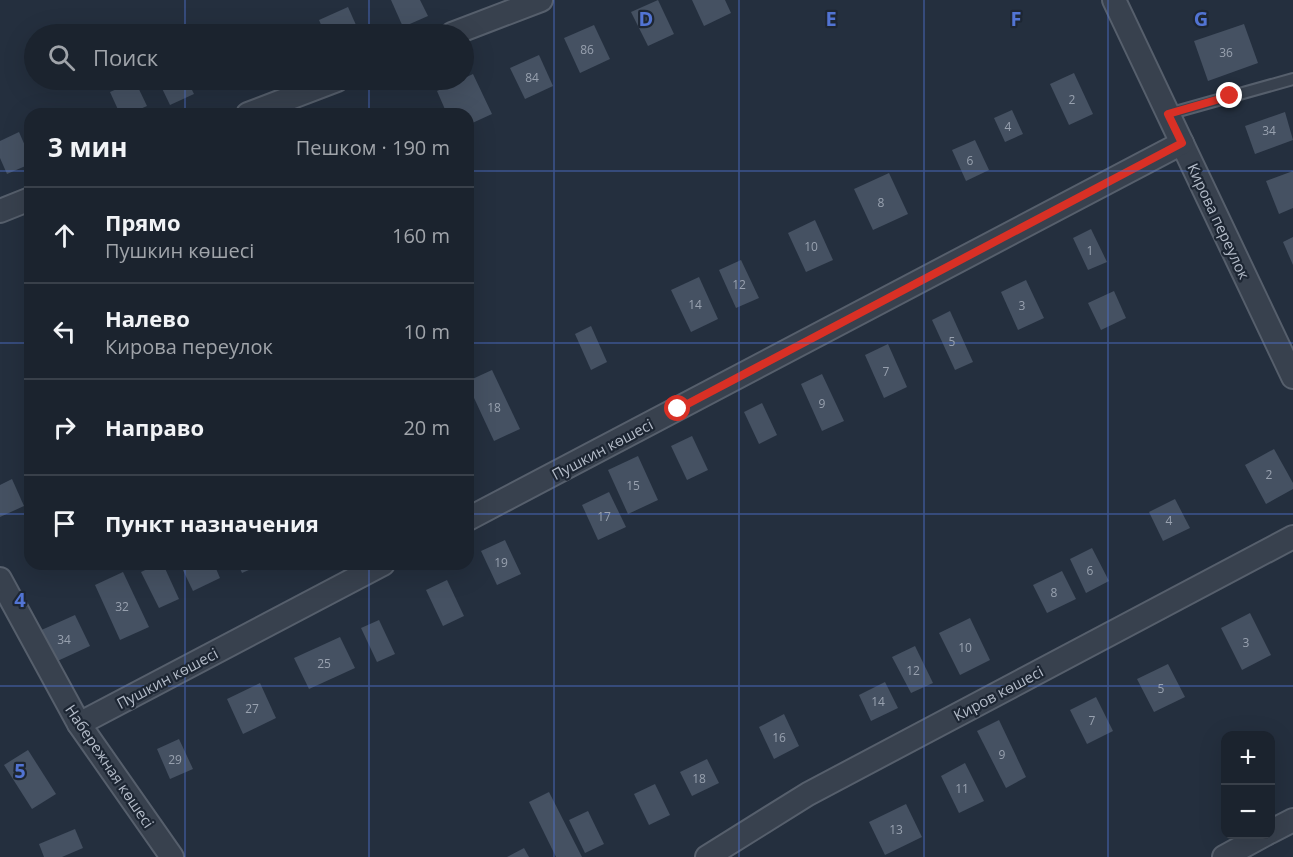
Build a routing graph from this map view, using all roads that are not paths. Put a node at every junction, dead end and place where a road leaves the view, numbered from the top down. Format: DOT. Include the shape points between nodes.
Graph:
graph roads {
  1 [pos="541,0"];
  2 [pos="1113,0"];
  3 [pos="474,26"];
  4 [pos="1293,79"];
  5 [pos="311,90"];
  6 [pos="264,108"];
  7 [pos="1168,114"];
  8 [pos="1182,143"];
  9 [pos="24,201"];
  10 [pos="0,211"];
  11 [pos="1293,377"];
  12 [pos="474,516"];
  13 [pos="1293,537"];
  14 [pos="372,570"];
  15 [pos="0,579"];
  16 [pos="79,724"];
  17 [pos="1293,820"];
  18 [pos="1275,829"];
  19 [pos="1257,839"];
  20 [pos="172,857"];
  21 [pos="707,857"];
  22 [pos="1224,857"];
  1 -- 3 [label="street"];
  2 -- 7 [label="street, Кирова переулок"];
  4 -- 7 [label="lane"];
  5 -- 6 [label="street"];
  7 -- 8 [label="street, Кирова переулок"];
  8 -- 11 [label="street, Кирова переулок"];
  8 -- 12 [label="street, Пушкин көшесі"];
  9 -- 10 [label="street"];
  13 -- 21 [label="street, Киров көшесі" via="808,794"];
  14 -- 16 [label="street, Пушкин көшесі"];
  15 -- 16 [label="street, Набережная көшесі"];
  16 -- 20 [label="street, Набережная көшесі"];
  17 -- 18 [label="street"];
  19 -- 22 [label="street"];
}
